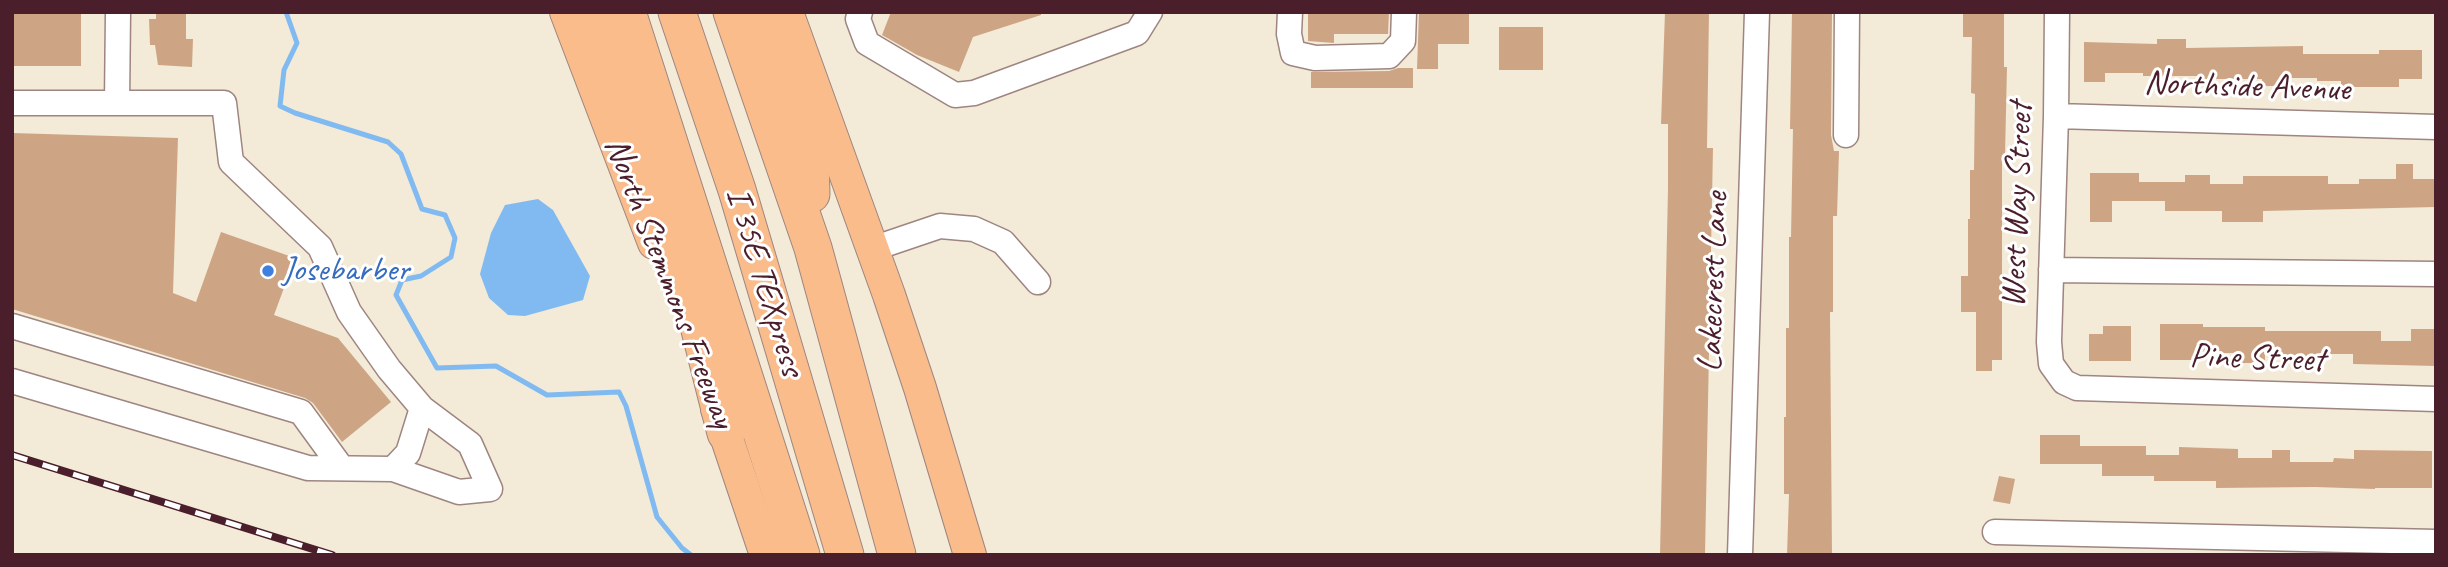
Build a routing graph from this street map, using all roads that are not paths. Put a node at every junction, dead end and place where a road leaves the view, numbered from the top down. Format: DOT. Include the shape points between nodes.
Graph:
graph roads {
  1 [pos="118,12"];
  2 [pos="566,12"];
  3 [pos="594,12"];
  4 [pos="627,12"];
  5 [pos="677,12"];
  6 [pos="732,12"];
  7 [pos="767,12"];
  8 [pos="787,12"];
  9 [pos="860,12"];
  10 [pos="1150,12"];
  11 [pos="1290,12"];
  12 [pos="1404,12"];
  13 [pos="1757,12"];
  14 [pos="1847,12"];
  15 [pos="2057,12"];
  16 [pos="12,103"];
  17 [pos="117,103"];
  18 [pos="2056,116"];
  19 [pos="2436,127"];
  20 [pos="1846,135"];
  21 [pos="813,248"];
  22 [pos="872,249"];
  23 [pos="2051,270"];
  24 [pos="2436,274"];
  25 [pos="1038,282"];
  26 [pos="12,326"];
  27 [pos="12,381"];
  28 [pos="2077,388"];
  29 [pos="2436,399"];
  30 [pos="422,408"];
  31 [pos="726,433"];
  32 [pos="341,467"];
  33 [pos="393,469"];
  34 [pos="1995,532"];
  35 [pos="2436,542"];
  36 [pos="766,555"];
  37 [pos="801,555"];
  38 [pos="845,555"];
  39 [pos="897,555"];
  40 [pos="970,555"];
  41 [pos="1740,555"];
  1 -- 17 [label="street"];
  2 -- 31 [label="main road, North Stemmons Freeway"];
  3 -- 31 [label="highway" via="696,314"];
  4 -- 37 [label="highway, North Stemmons Freeway"];
  5 -- 38 [label="highway, I 35E TEXpress" via="737,190"];
  6 -- 21 [label="highway"];
  7 -- 21 [label="highway" via="810,161"];
  8 -- 22 [label="main road"];
  9 -- 10 [label="street" via="867,43 955,95 974,93 1137,33"];
  11 -- 12 [label="street" via="1293,53 1315,58 1390,56 1403,41"];
  13 -- 41 [label="street, Lakecrest Lane"];
  14 -- 20 [label="street"];
  15 -- 18 [label="street, West Way Street"];
  16 -- 17 [label="street"];
  17 -- 30 [label="street" via="224,103 232,162 320,247 349,312"];
  18 -- 19 [label="street, Northside Avenue"];
  18 -- 23 [label="street, West Way Street"];
  21 -- 39 [label="highway"];
  22 -- 25 [label="street" via="940,226 974,229 1003,242"];
  22 -- 40 [label="main road"];
  23 -- 24 [label="street"];
  23 -- 28 [label="street, West Way Street" via="2051,364 2064,382"];
  26 -- 32 [label="street" via="301,412"];
  27 -- 32 [label="street" via="308,468"];
  28 -- 29 [label="street, Pine Street"];
  30 -- 33 [label="street" via="408,453"];
  30 -- 33 [label="street" via="470,444 489,489 459,492"];
  31 -- 36 [label="main road, North Stemmons Freeway"];
  32 -- 33 [label="street"];
  34 -- 35 [label="street"];
}
